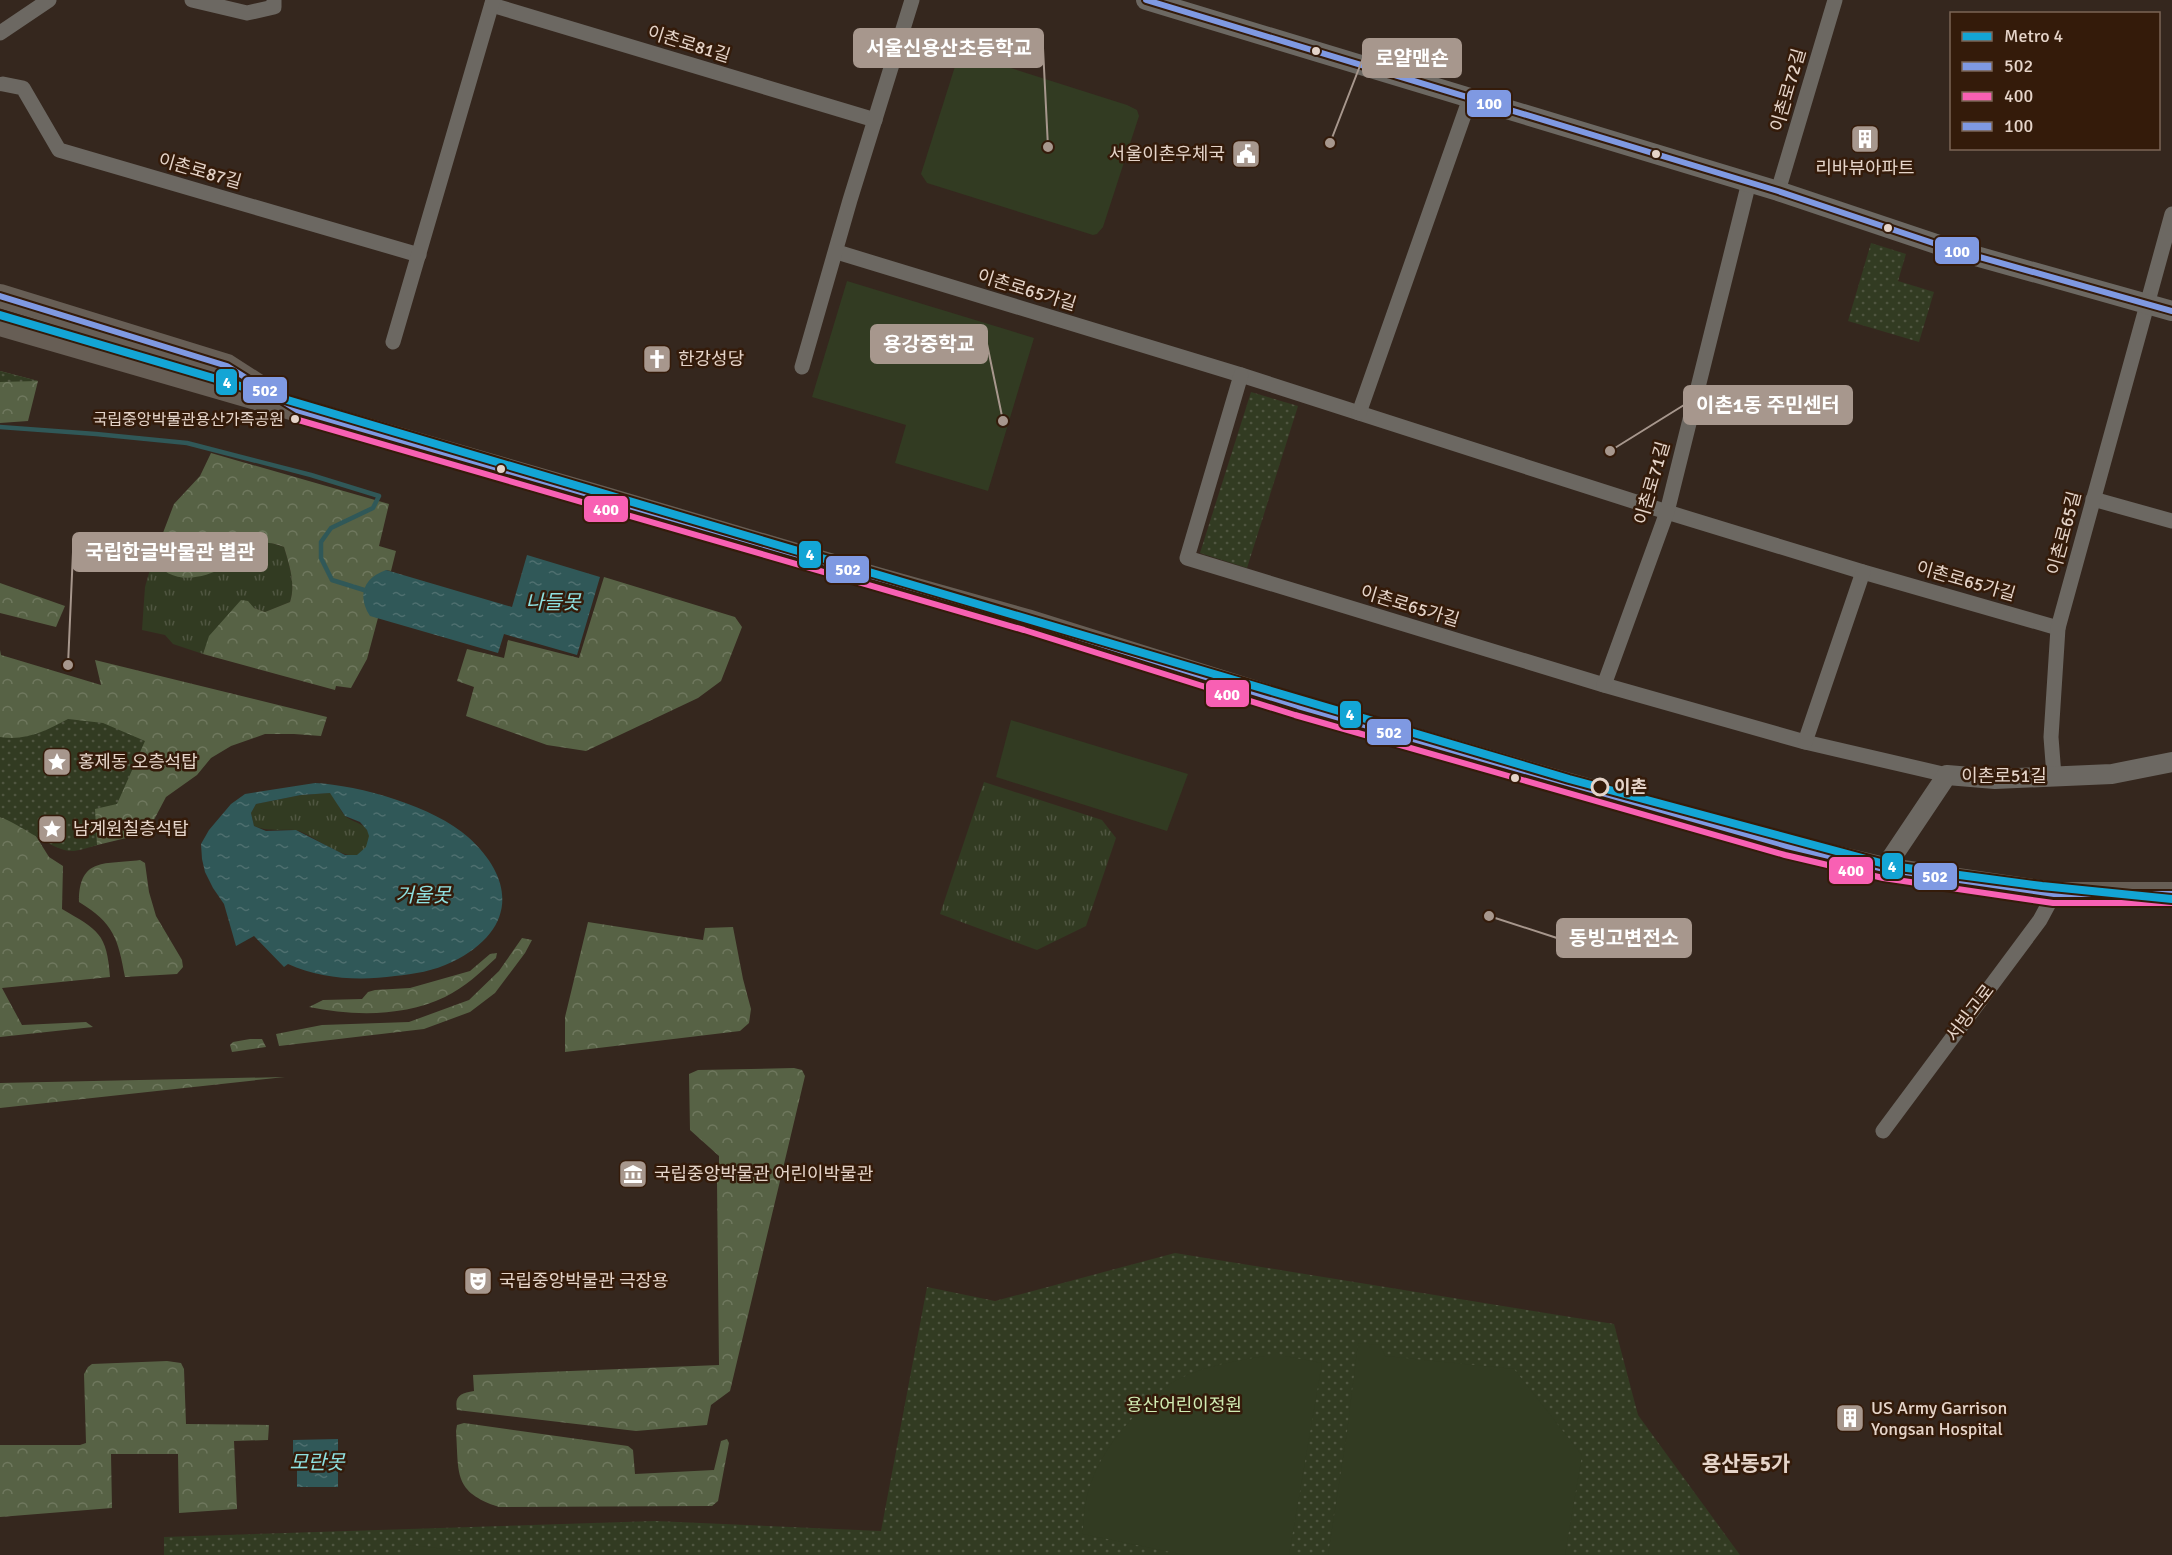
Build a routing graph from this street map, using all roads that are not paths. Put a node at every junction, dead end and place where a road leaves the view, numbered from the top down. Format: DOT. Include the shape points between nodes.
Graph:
graph roads {
  1 [pos="49,0"];
  2 [pos="192,0"];
  3 [pos="274,0"];
  4 [pos="912,0"];
  5 [pos="1146,0"];
  6 [pos="1834,0"];
  7 [pos="493,2"];
  8 [pos="0,33"];
  9 [pos="1,84"];
  10 [pos="1470,98"];
  11 [pos="875,120"];
  12 [pos="1749,182"];
  13 [pos="1778,192"];
  14 [pos="2172,213"];
  15 [pos="837,252"];
  16 [pos="419,255"];
  17 [pos="0,296"];
  18 [pos="2147,304"];
  19 [pos="2172,310"];
  20 [pos="0,324"];
  21 [pos="393,342"];
  22 [pos="802,368"];
  23 [pos="1241,375"];
  24 [pos="297,410"];
  25 [pos="1359,413"];
  26 [pos="2093,499"];
  27 [pos="1666,512"];
  28 [pos="2172,521"];
  29 [pos="1863,572"];
  30 [pos="2058,628"];
  31 [pos="1604,685"];
  32 [pos="1805,742"];
  33 [pos="2172,762"];
  34 [pos="1947,775"];
  35 [pos="2054,776"];
  36 [pos="1884,869"];
  37 [pos="2054,894"];
  38 [pos="2172,894"];
  39 [pos="1883,1131"];
  1 -- 8 [label="street"];
  2 -- 3 [label="street" via="247,13 274,7"];
  4 -- 11 [label="street"];
  5 -- 10 [label="street"];
  6 -- 13 [label="street, 이촌로72길"];
  7 -- 11 [label="street, 이촌로81길"];
  7 -- 16 [label="street"];
  9 -- 16 [label="street, 이촌로87길" via="23,88 59,150"];
  10 -- 12 [label="street"];
  10 -- 25 [label="street"];
  11 -- 15 [label="street"];
  12 -- 13 [label="street"];
  12 -- 27 [label="street, 이촌로71길"];
  13 -- 18 [label="street" via="1950,249"];
  14 -- 18 [label="street, 이촌로65길"];
  15 -- 22 [label="street"];
  15 -- 23 [label="street, 이촌로65가길"];
  16 -- 21 [label="street"];
  17 -- 24 [label="main road" via="226,366"];
  18 -- 19 [label="street"];
  18 -- 26 [label="street, 이촌로65길"];
  20 -- 24 [label="main road"];
  23 -- 25 [label="street, 이촌로65가길"];
  23 -- 31 [label="street, 이촌로65가길" via="1187,558"];
  24 -- 36 [label="main road" via="1028,621 1555,781"];
  25 -- 27 [label="street, 이촌로65가길"];
  26 -- 28 [label="street"];
  26 -- 30 [label="street, 이촌로65길"];
  27 -- 29 [label="street, 이촌로65가길"];
  27 -- 31 [label="street, 이촌로71길"];
  29 -- 30 [label="street, 이촌로65가길"];
  29 -- 32 [label="street"];
  30 -- 35 [label="street, 이촌로65길" via="2051,736"];
  31 -- 32 [label="street, 이촌로65가길"];
  32 -- 34 [label="street, 이촌로65가길"];
  33 -- 35 [label="street, 이촌로51길" via="2112,774"];
  34 -- 35 [label="street, 이촌로51길" via="1995,779"];
  34 -- 36 [label="street, 이촌로51길"];
  36 -- 37 [label="main road"];
  37 -- 38 [label="main road"];
  37 -- 39 [label="street, 서빙고로" via="2040,920"];
}
